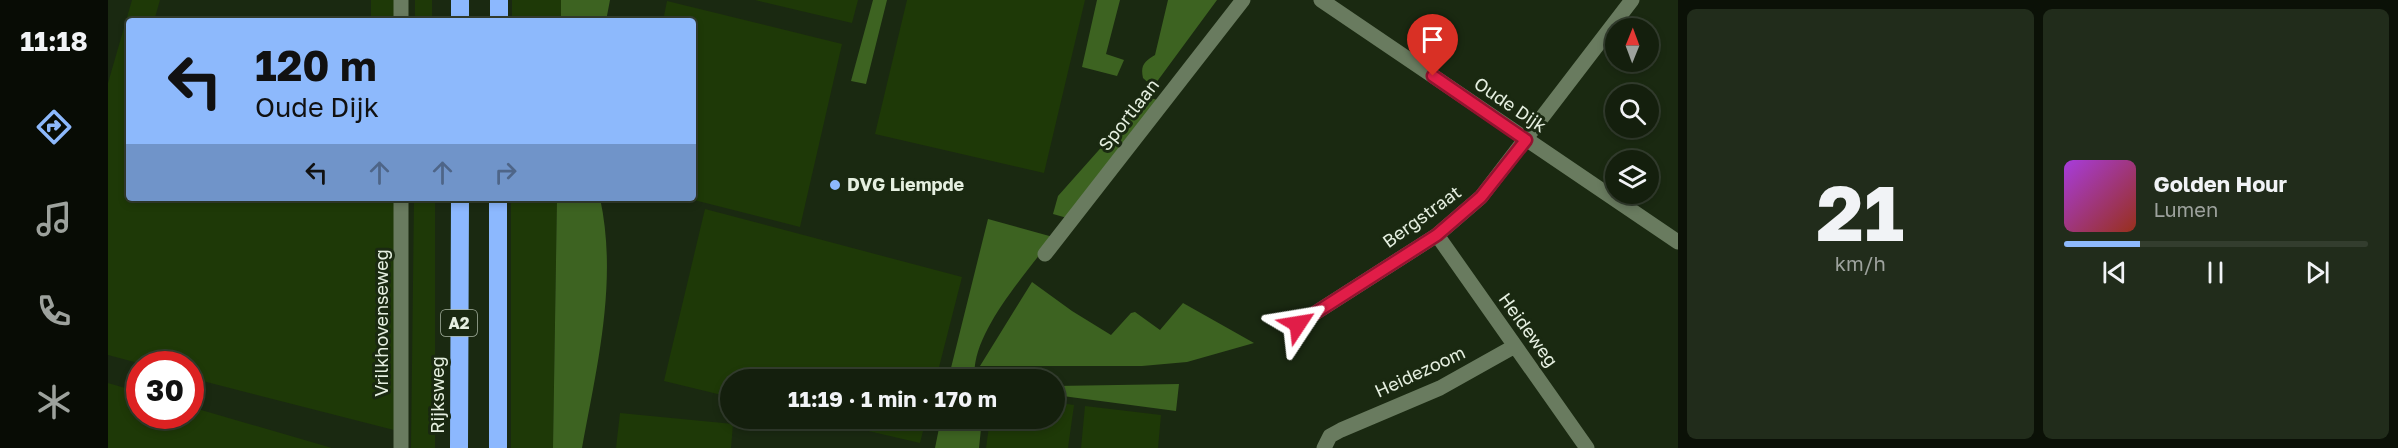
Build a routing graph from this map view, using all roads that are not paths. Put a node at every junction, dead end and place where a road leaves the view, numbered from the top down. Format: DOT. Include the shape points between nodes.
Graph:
graph roads {
  1 [pos="401,0"];
  2 [pos="460,0"];
  3 [pos="499,0"];
  4 [pos="1243,0"];
  5 [pos="1321,0"];
  6 [pos="1632,0"];
  7 [pos="401,18"];
  8 [pos="460,18"];
  9 [pos="499,18"];
  10 [pos="1526,140"];
  11 [pos="401,201"];
  12 [pos="459,201"];
  13 [pos="498,201"];
  14 [pos="1437,235"];
  15 [pos="1678,242"];
  16 [pos="1045,255"];
  17 [pos="1298,324"];
  18 [pos="1515,346"];
  19 [pos="401,448"];
  20 [pos="459,448"];
  21 [pos="498,448"];
  22 [pos="1324,448"];
  23 [pos="1587,448"];
  1 -- 7 [label="street"];
  2 -- 8 [label="highway"];
  3 -- 9 [label="highway"];
  4 -- 16 [label="street, Sportlaan"];
  5 -- 10 [label="street, Oude Dijk"];
  6 -- 10 [label="street, Bergstraat"];
  10 -- 14 [label="street, Bergstraat" via="1481,197"];
  10 -- 15 [label="street, Oude Dijk"];
  11 -- 19 [label="street, Vrilkhovenseweg"];
  12 -- 20 [label="highway, Rijksweg / A2"];
  13 -- 21 [label="highway, A2"];
  14 -- 17 [label="street, Bergstraat"];
  14 -- 18 [label="street, Heideweg"];
  18 -- 22 [label="street, Heidezoom" via="1440,387 1341,430 1330,436"];
  18 -- 23 [label="street, Heideweg"];
}
